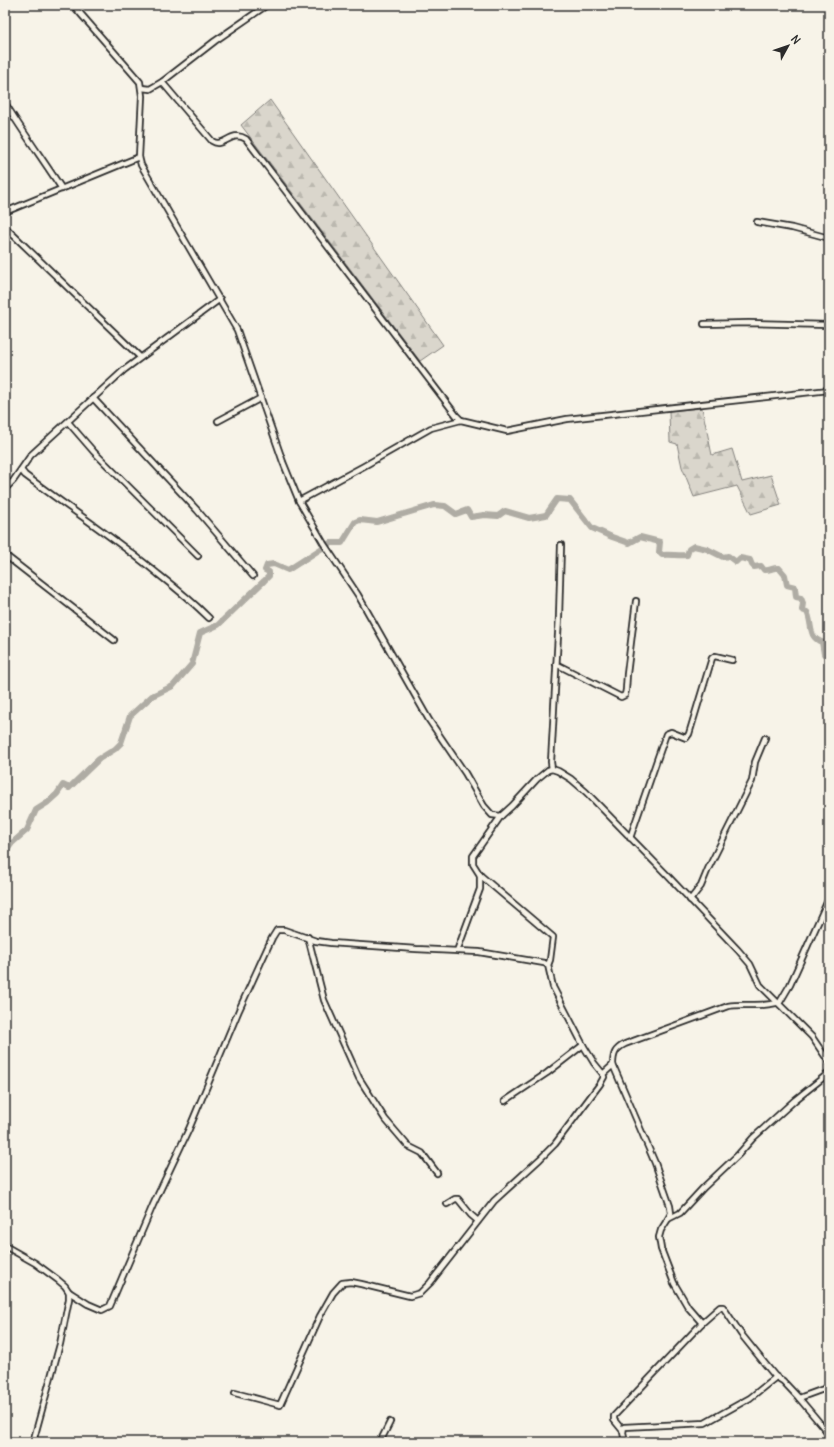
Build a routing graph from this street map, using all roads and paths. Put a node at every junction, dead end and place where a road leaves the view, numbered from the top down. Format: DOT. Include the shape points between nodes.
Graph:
graph roads {
  1 [pos="73,5"];
  2 [pos="267,5"];
  3 [pos="162,82"];
  4 [pos="142,88"];
  5 [pos="5,103"];
  6 [pos="138,157"];
  7 [pos="62,189"];
  8 [pos="5,212"];
  9 [pos="756,222"];
  10 [pos="5,227"];
  11 [pos="829,238"];
  12 [pos="220,299"];
  13 [pos="704,324"];
  14 [pos="829,325"];
  15 [pos="140,357"];
  16 [pos="829,390"];
  17 [pos="93,398"];
  18 [pos="261,398"];
  19 [pos="461,420"];
  20 [pos="218,421"];
  21 [pos="68,422"];
  22 [pos="21,470"];
  23 [pos="5,489"];
  24 [pos="299,501"];
  25 [pos="561,545"];
  26 [pos="5,555"];
  27 [pos="198,556"];
  28 [pos="253,576"];
  29 [pos="636,601"];
  30 [pos="209,618"];
  31 [pos="114,640"];
  32 [pos="732,660"];
  33 [pos="556,664"];
  34 [pos="765,738"];
  35 [pos="552,769"];
  36 [pos="501,816"];
  37 [pos="630,838"];
  38 [pos="480,875"];
  39 [pos="829,898"];
  40 [pos="690,900"];
  41 [pos="308,938"];
  42 [pos="457,951"];
  43 [pos="548,965"];
  44 [pos="777,1003"];
  45 [pos="583,1045"];
  46 [pos="829,1062"];
  47 [pos="613,1065"];
  48 [pos="829,1073"];
  49 [pos="603,1074"];
  50 [pos="505,1101"];
  51 [pos="437,1173"];
  52 [pos="447,1204"];
  53 [pos="668,1219"];
  54 [pos="478,1220"];
  55 [pos="5,1246"];
  56 [pos="69,1292"];
  57 [pos="702,1323"];
  58 [pos="776,1377"];
  59 [pos="829,1387"];
  60 [pos="235,1393"];
  61 [pos="799,1398"];
  62 [pos="390,1422"];
  63 [pos="623,1431"];
  64 [pos="829,1434"];
  65 [pos="33,1442"];
  66 [pos="380,1442"];
  67 [pos="625,1442"];
  1 -- 4 [label="street" via="138,78"];
  2 -- 3 [label="street" via="214,41"];
  3 -- 4 [label="street" via="150,89"];
  3 -- 19 [label="street" via="215,144 238,135 246,139"];
  4 -- 6 [label="street"];
  5 -- 7 [label="street"];
  6 -- 7 [label="street"];
  6 -- 12 [label="street" via="145,174"];
  7 -- 8 [label="street"];
  9 -- 11 [label="street"];
  10 -- 15 [label="street"];
  12 -- 15 [label="street"];
  12 -- 18 [label="street" via="237,330"];
  13 -- 14 [label="street"];
  15 -- 17 [label="street"];
  16 -- 19 [label="street" via="566,419 507,431"];
  17 -- 21 [label="street"];
  17 -- 28 [label="street" via="197,510"];
  18 -- 20 [label="street"];
  18 -- 24 [label="street"];
  19 -- 24 [label="street" via="431,428"];
  21 -- 22 [label="street" via="31,455"];
  21 -- 27 [label="street" via="94,452"];
  22 -- 23 [label="street"];
  22 -- 30 [label="street" via="78,515 144,561"];
  24 -- 36 [label="street" via="484,806 492,815"];
  25 -- 33 [label="street"];
  26 -- 31 [label="street"];
  29 -- 33 [label="street" via="624,695 621,697"];
  32 -- 37 [label="street" via="715,656 712,658 686,738 671,732 666,734"];
  33 -- 35 [label="street"];
  34 -- 40 [label="street" via="755,762 752,781 701,886"];
  35 -- 36 [label="street" via="544,772"];
  35 -- 37 [label="street" via="575,782"];
  36 -- 38 [label="street" via="473,856 473,864"];
  37 -- 40 [label="street"];
  38 -- 42 [label="street" via="480,889"];
  38 -- 43 [label="street" via="553,936"];
  39 -- 44 [label="street" via="790,985"];
  40 -- 44 [label="street" via="744,956 760,985"];
  41 -- 42 [label="street" via="346,945"];
  41 -- 51 [label="street" via="324,1000 359,1078 385,1119 408,1146 422,1153"];
  41 -- 56 [label="street" via="282,929 275,932 111,1304 100,1310"];
  42 -- 43 [label="street" via="495,954"];
  43 -- 45 [label="street" via="553,987"];
  44 -- 46 [label="street" via="812,1037"];
  44 -- 47 [label="street" via="728,1006 625,1044 616,1050"];
  45 -- 49 [label="street"];
  45 -- 50 [label="street"];
  47 -- 49 [label="street"];
  47 -- 53 [label="street" via="664,1187 672,1211"];
  48 -- 53 [label="street" via="750,1141 680,1213"];
  49 -- 54 [label="street" via="600,1084 555,1144 494,1201"];
  52 -- 54 [label="street" via="458,1199"];
  53 -- 57 [label="street" via="660,1232 661,1249 678,1292"];
  54 -- 60 [label="street" via="430,1283 417,1295 410,1296 351,1282 342,1283 320,1316 280,1406"];
  55 -- 56 [label="street" via="35,1263"];
  56 -- 65 [label="street" via="60,1344"];
  57 -- 58 [label="street" via="722,1307"];
  57 -- 63 [label="street" via="614,1416 614,1420"];
  58 -- 61 [label="street"];
  58 -- 63 [label="street" via="750,1398 705,1423 626,1427"];
  59 -- 61 [label="street"];
  61 -- 64 [label="street"];
  62 -- 66 [label="street"];
  63 -- 67 [label="street"];
}
